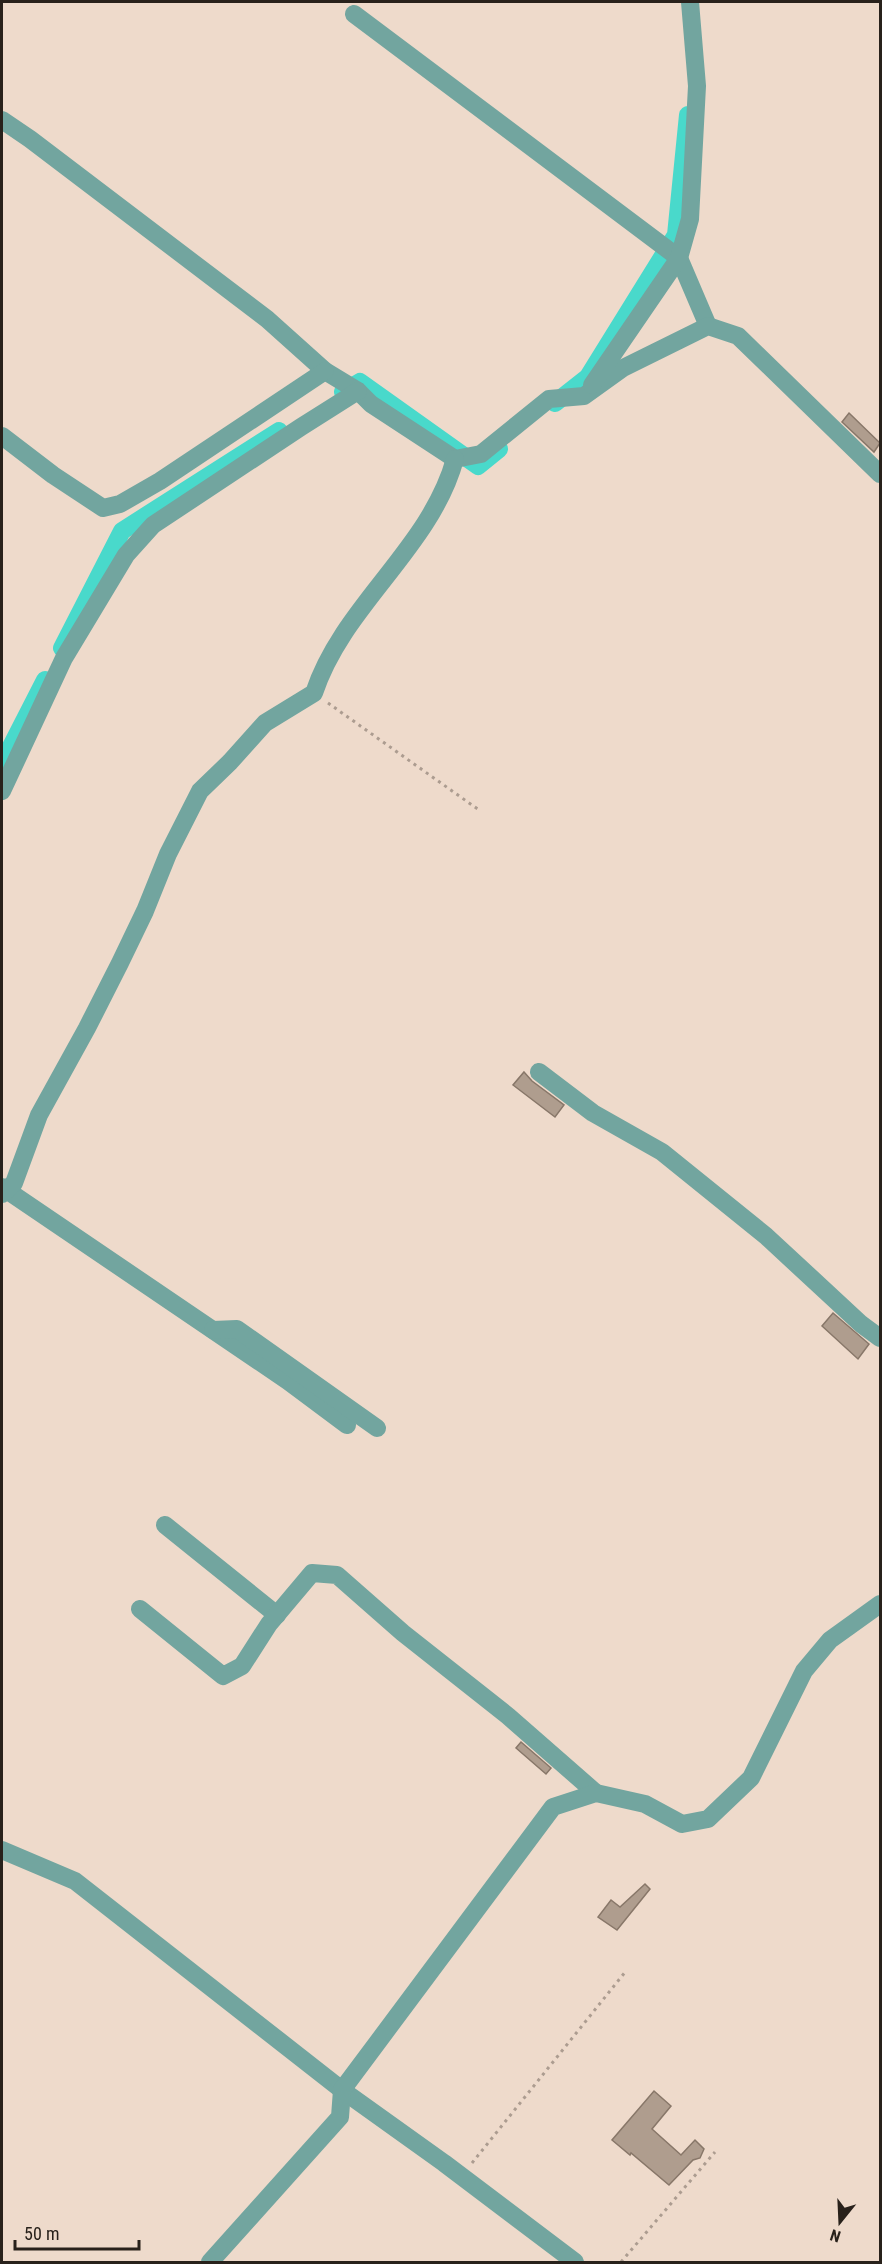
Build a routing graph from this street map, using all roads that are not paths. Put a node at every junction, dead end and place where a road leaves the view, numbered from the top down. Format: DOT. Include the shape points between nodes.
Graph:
graph roads {
  1 [pos="690,2"];
  2 [pos="354,14"];
  3 [pos="2,120"];
  4 [pos="683,266"];
  5 [pos="708,326"];
  6 [pos="325,371"];
  7 [pos="358,391"];
  8 [pos="584,396"];
  9 [pos="2,436"];
  10 [pos="455,459"];
  11 [pos="880,474"];
  12 [pos="2,791"];
  13 [pos="538,1072"];
  14 [pos="3,1190"];
  15 [pos="213,1330"];
  16 [pos="880,1338"];
  17 [pos="347,1425"];
  18 [pos="377,1428"];
  19 [pos="165,1525"];
  20 [pos="880,1604"];
  21 [pos="140,1609"];
  22 [pos="277,1615"];
  23 [pos="596,1792"];
  24 [pos="2,1850"];
  25 [pos="342,2090"];
  26 [pos="210,2262"];
  27 [pos="575,2262"];
  1 -- 4 [label="street" via="696,86 690,219"];
  2 -- 4 [label="street" via="512,131"];
  3 -- 6 [label="street" via="267,318"];
  4 -- 5 [label="street"];
  4 -- 8 [label="street" via="659,287"];
  5 -- 8 [label="street" via="623,368"];
  5 -- 11 [label="street" via="738,336"];
  6 -- 7 [label="street"];
  6 -- 9 [label="street" via="160,481 120,504 103,508"];
  7 -- 10 [label="street"];
  7 -- 12 [label="street" via="153,525 126,555 64,658"];
  8 -- 10 [label="street" via="549,399 481,454"];
  10 -- 14 [label="street" via="448,482 408,550 346,629 322,670 314,693 265,723 200,791 120,963 39,1115 14,1183"];
  13 -- 16 [label="street" via="593,1113 662,1152 766,1236"];
  14 -- 15 [label="street"];
  15 -- 17 [label="street"];
  15 -- 18 [label="street" via="237,1329"];
  19 -- 22 [label="street"];
  20 -- 23 [label="street" via="830,1640 804,1671 752,1778 708,1819 682,1824 645,1804"];
  21 -- 22 [label="street" via="224,1676 242,1666"];
  22 -- 23 [label="street" via="312,1573 337,1575"];
  23 -- 25 [label="street" via="554,1807"];
  24 -- 25 [label="street" via="75,1881"];
  25 -- 26 [label="street" via="340,2117"];
  25 -- 27 [label="street"];
}
